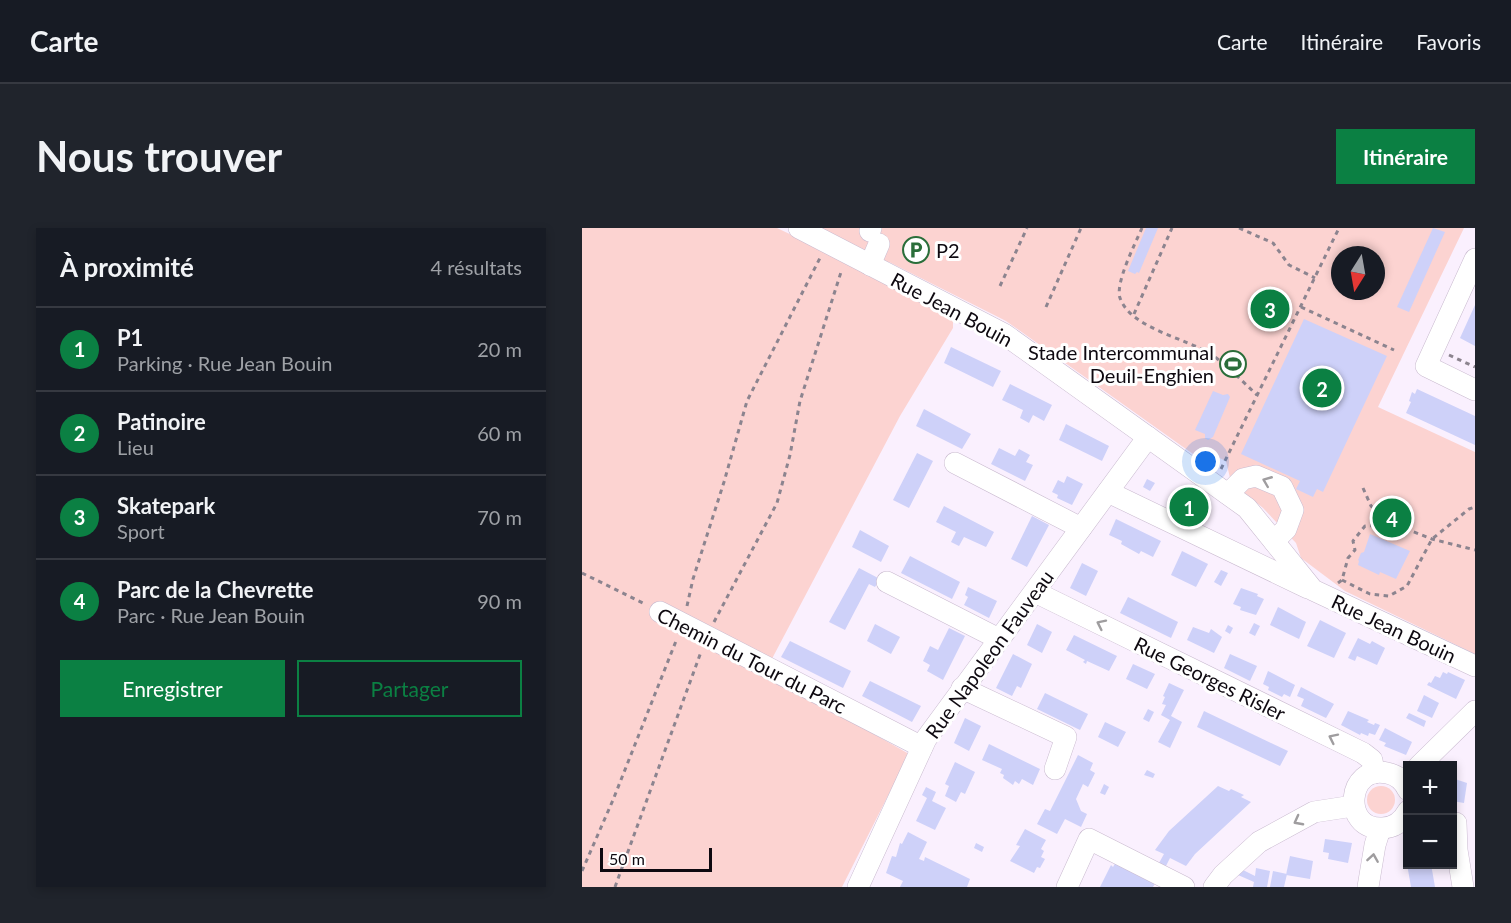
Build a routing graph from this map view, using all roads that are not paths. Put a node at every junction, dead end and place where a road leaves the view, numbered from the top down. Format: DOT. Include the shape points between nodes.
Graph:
graph roads {
  1 [pos="799,228"];
  2 [pos="874,234"];
  3 [pos="1475,259"];
  4 [pos="870,265"];
  5 [pos="1475,390"];
  6 [pos="1148,437"];
  7 [pos="955,463"];
  8 [pos="1221,489"];
  9 [pos="1108,492"];
  10 [pos="1081,528"];
  11 [pos="1274,541"];
  12 [pos="887,582"];
  13 [pos="1313,590"];
  14 [pos="1035,592"];
  15 [pos="660,612"];
  16 [pos="999,639"];
  17 [pos="1475,666"];
  18 [pos="963,688"];
  19 [pos="1475,711"];
  20 [pos="922,747"];
  21 [pos="1423,761"];
  22 [pos="1055,769"];
  23 [pos="1374,773"];
  24 [pos="1403,780"];
  25 [pos="1353,806"];
  26 [pos="1404,815"];
  27 [pos="1461,824"];
  28 [pos="1380,829"];
  29 [pos="858,887"];
  30 [pos="1067,887"];
  31 [pos="1184,887"];
  32 [pos="1214,887"];
  33 [pos="1368,887"];
  34 [pos="1463,887"];
  1 -- 4 [label="street, Rue Jean Bouin"];
  2 -- 4 [label="street"];
  3 -- 5 [label="street" via="1426,366"];
  4 -- 6 [label="street, Rue Jean Bouin" via="1004,334"];
  6 -- 8 [label="street, Rue Jean Bouin"];
  6 -- 9 [label="street, Rue Napoleon Fauveau"];
  7 -- 10 [label="street"];
  8 -- 11 [label="street, Rue Jean Bouin" via="1247,508"];
  11 -- 8 [label="street, one-way" via="1286,529 1293,510 1282,487 1256,477 1243,478"];
  9 -- 10 [label="street, Rue Napoleon Fauveau"];
  9 -- 13 [label="street, Rue Jean Bouin"];
  10 -- 14 [label="street, Rue Napoleon Fauveau"];
  11 -- 13 [label="street, Rue Jean Bouin"];
  12 -- 16 [label="street"];
  13 -- 17 [label="street, Rue Jean Bouin"];
  14 -- 16 [label="street, Rue Napoleon Fauveau"];
  23 -- 14 [label="street, Rue Georges Risler, one-way" via="1369,756"];
  15 -- 20 [label="street, Chemin du Tour du Parc"];
  16 -- 18 [label="street, Rue Napoleon Fauveau"];
  18 -- 20 [label="street, Rue Napoleon Fauveau"];
  18 -- 22 [label="street" via="1066,736"];
  19 -- 21 [label="street"];
  20 -- 29 [label="street, Rue Napoleon Fauveau"];
  23 -- 24 [label="street" via="1389,773"];
  23 -- 25 [label="street" via="1360,782"];
  25 -- 28 [label="street" via="1360,820"];
  25 -- 32 [label="street, one-way" via="1314,812 1259,842"];
  26 -- 28 [label="street" via="1398,823"];
  27 -- 34 [label="street" via="1457,850"];
  33 -- 28 [label="street, one-way"];
  30 -- 31 [label="street" via="1089,839"];
}
